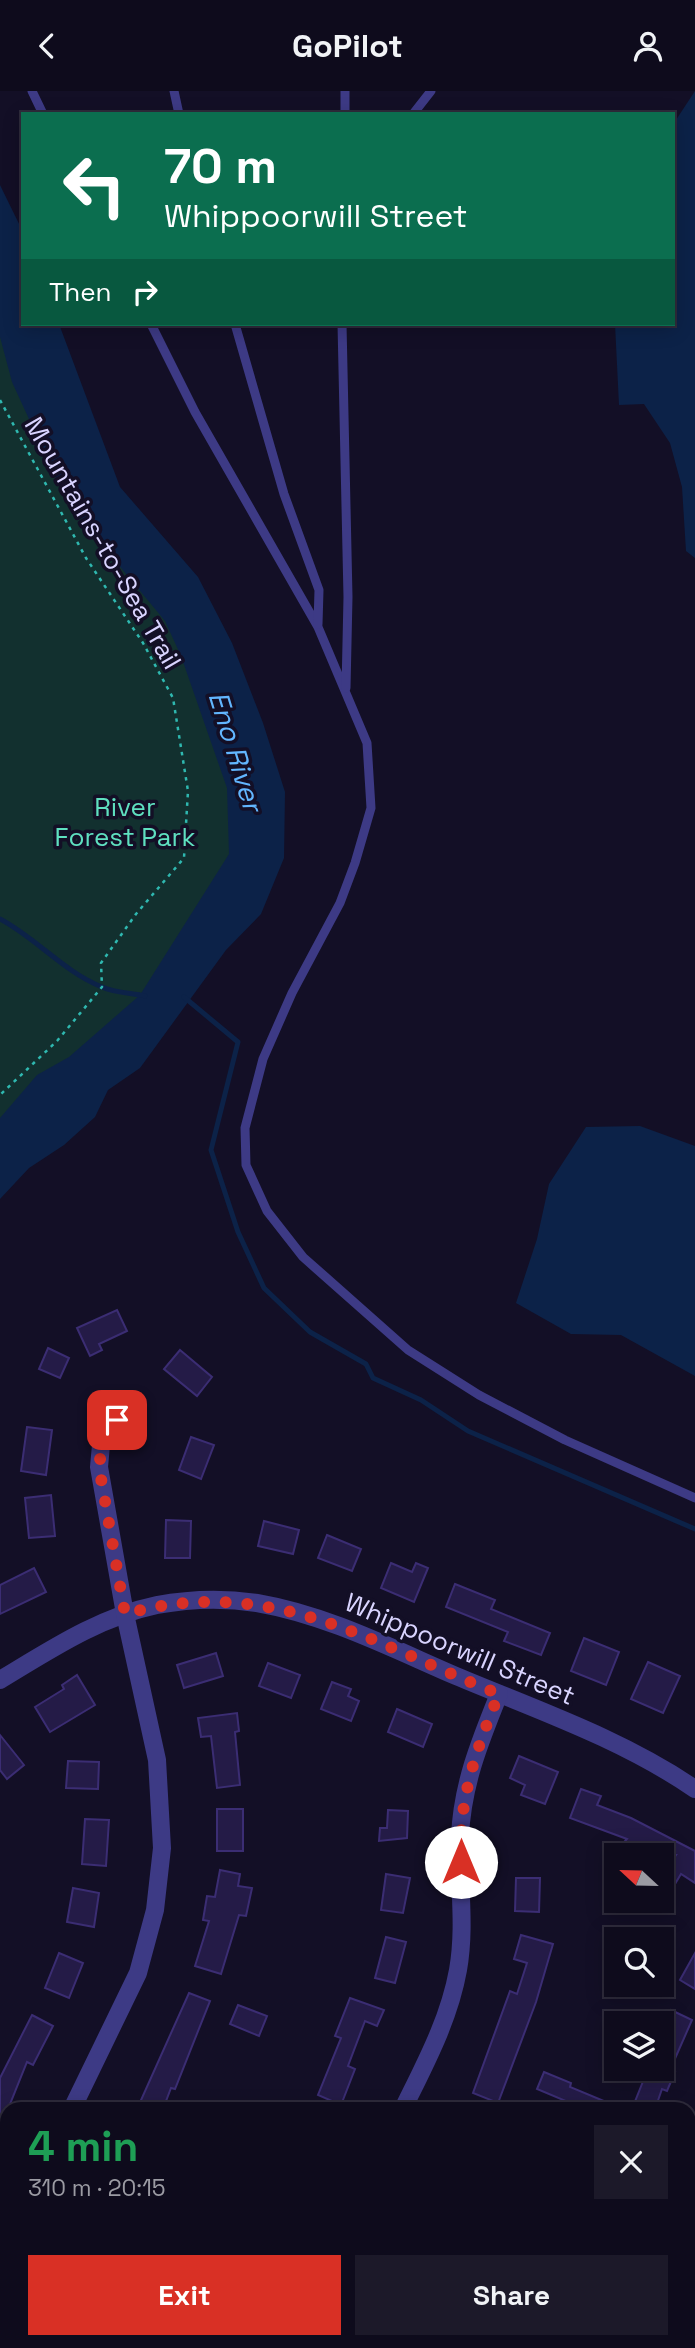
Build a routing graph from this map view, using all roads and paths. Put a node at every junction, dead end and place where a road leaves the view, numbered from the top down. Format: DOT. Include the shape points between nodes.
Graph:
graph roads {
  1 [pos="32,91"];
  2 [pos="174,91"];
  3 [pos="345,91"];
  4 [pos="431,91"];
  5 [pos="42,112"];
  6 [pos="179,112"];
  7 [pos="345,112"];
  8 [pos="415,112"];
  9 [pos="151,326"];
  10 [pos="236,326"];
  11 [pos="342,326"];
  12 [pos="0,400"];
  13 [pos="318,627"];
  14 [pos="346,693"];
  15 [pos="0,1095"];
  16 [pos="117,1420"];
  17 [pos="695,1498"];
  18 [pos="125,1614"];
  19 [pos="0,1680"];
  20 [pos="499,1694"];
  21 [pos="695,1789"];
  22 [pos="75,2102"];
  23 [pos="405,2102"];
  1 -- 5 [label="lane"];
  2 -- 6 [label="lane"];
  3 -- 7 [label="lane"];
  4 -- 8 [label="lane"];
  9 -- 13 [label="lane"];
  10 -- 13 [label="lane" via="284,494 318,590"];
  11 -- 14 [label="lane"];
  12 -- 15 [label="path, Mountains-to-Sea Trail" via="86,558 144,643 173,698 188,790 184,858 101,963 102,987 57,1041"];
  13 -- 14 [label="lane"];
  14 -- 17 [label="lane" via="367,743 370,808 340,903 263,1059 245,1128 246,1165 267,1212 303,1257 408,1350 479,1395 565,1440"];
  16 -- 18 [label="street" via="102,1445 99,1467"];
  18 -- 19 [label="street, Whippoorwill Street" via="70,1638"];
  18 -- 20 [label="street, Whippoorwill Street" via="156,1605 211,1600 279,1608 326,1620"];
  18 -- 22 [label="street" via="157,1760 160,1879 138,1973"];
  20 -- 21 [label="street, Whippoorwill Street" via="605,1739"];
  20 -- 23 [label="street" via="467,1781 460,1839 463,1925 458,1972 438,2036"];
}
